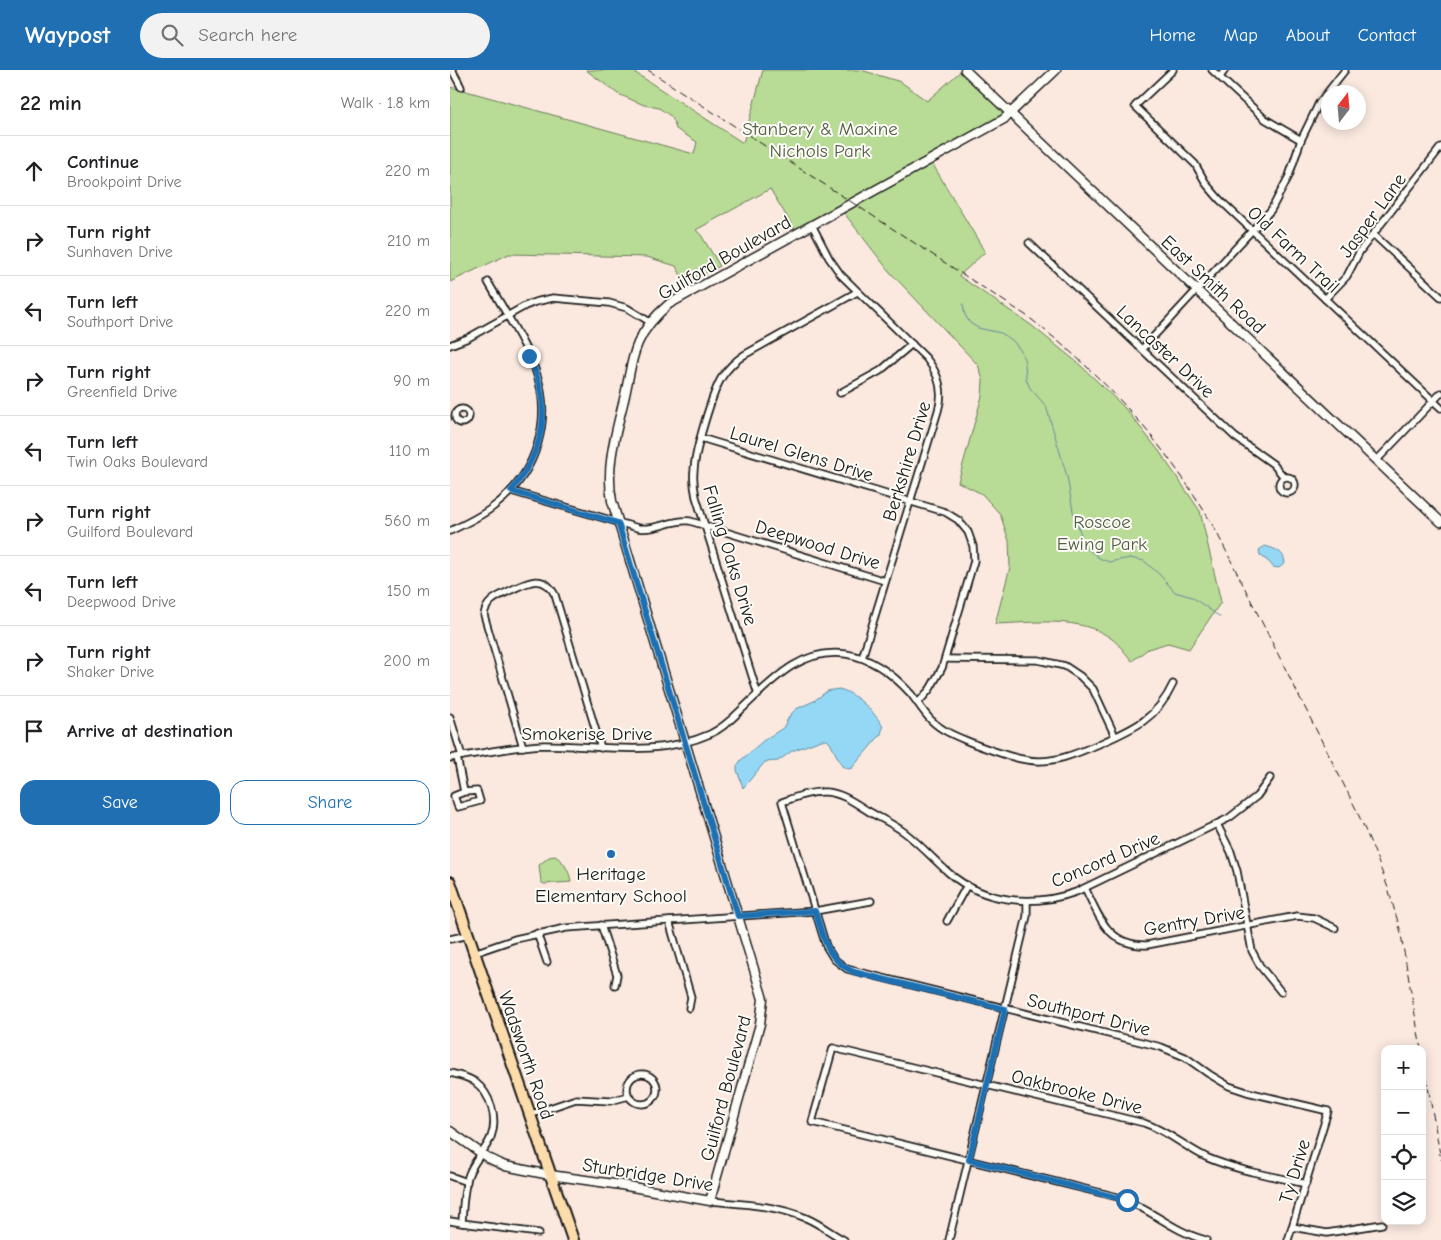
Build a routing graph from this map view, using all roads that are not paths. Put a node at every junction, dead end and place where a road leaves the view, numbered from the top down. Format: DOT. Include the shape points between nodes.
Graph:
graph roads {
  1 [pos="452,70"];
  2 [pos="965,70"];
  3 [pos="1056,70"];
  4 [pos="1173,70"];
  5 [pos="1212,70"];
  6 [pos="1225,70"];
  7 [pos="1345,70"];
  8 [pos="1220,77"];
  9 [pos="461,87"];
  10 [pos="1011,114"];
  11 [pos="1301,140"];
  12 [pos="1441,147"];
  13 [pos="812,225"];
  14 [pos="1253,230"];
  15 [pos="1373,234"];
  16 [pos="1029,243"];
  17 [pos="488,282"];
  18 [pos="1197,290"];
  19 [pos="857,292"];
  20 [pos="1441,297"];
  21 [pos="1325,299"];
  22 [pos="507,316"];
  23 [pos="650,322"];
  24 [pos="912,344"];
  25 [pos="450,345"];
  26 [pos="1142,349"];
  27 [pos="840,393"];
  28 [pos="1441,393"];
  29 [pos="1434,401"];
  30 [pos="1441,408"];
  31 [pos="701,438"];
  32 [pos="1377,460"];
  33 [pos="1284,477"];
  34 [pos="511,491"];
  35 [pos="910,502"];
  36 [pos="1441,522"];
  37 [pos="618,523"];
  38 [pos="705,525"];
  39 [pos="450,531"];
  40 [pos="885,581"];
  41 [pos="862,658"];
  42 [pos="945,659"];
  43 [pos="1173,684"];
  44 [pos="758,695"];
  45 [pos="918,703"];
  46 [pos="450,717"];
  47 [pos="1115,736"];
  48 [pos="686,742"];
  49 [pos="523,747"];
  50 [pos="601,748"];
  51 [pos="460,757"];
  52 [pos="450,758"];
  53 [pos="1270,778"];
  54 [pos="464,792"];
  55 [pos="1217,824"];
  56 [pos="450,882"];
  57 [pos="967,885"];
  58 [pos="1085,888"];
  59 [pos="871,901"];
  60 [pos="1027,901"];
  61 [pos="815,911"];
  62 [pos="738,916"];
  63 [pos="669,921"];
  64 [pos="947,921"];
  65 [pos="601,925"];
  66 [pos="1247,926"];
  67 [pos="1335,928"];
  68 [pos="536,933"];
  69 [pos="469,935"];
  70 [pos="450,939"];
  71 [pos="474,953"];
  72 [pos="547,962"];
  73 [pos="615,985"];
  74 [pos="1282,992"];
  75 [pos="689,1008"];
  76 [pos="1005,1009"];
  77 [pos="450,1072"];
  78 [pos="987,1085"];
  79 [pos="628,1096"];
  80 [pos="1328,1111"];
  81 [pos="529,1115"];
  82 [pos="450,1131"];
  83 [pos="481,1153"];
  84 [pos="969,1160"];
  85 [pos="550,1175"];
  86 [pos="450,1176"];
  87 [pos="467,1182"];
  88 [pos="1306,1184"];
  89 [pos="710,1202"];
  90 [pos="450,1221"];
  91 [pos="462,1223"];
  92 [pos="1381,1224"];
  93 [pos="1292,1228"];
  94 [pos="539,1233"];
  95 [pos="572,1240"];
  96 [pos="844,1240"];
  97 [pos="949,1240"];
  98 [pos="1206,1240"];
  99 [pos="1288,1240"];
  1 -- 9 [label="street"];
  2 -- 10 [label="street, East Smith Road"];
  3 -- 10 [label="street, Guilford Boulevard"];
  4 -- 14 [label="street, Old Farm Trail" via="1135,106 1195,164 1220,200"];
  5 -- 8 [label="street"];
  6 -- 8 [label="street"];
  7 -- 11 [label="street" via="1320,103"];
  8 -- 11 [label="street" via="1264,119"];
  10 -- 13 [label="street, Guilford Boulevard"];
  10 -- 18 [label="street, East Smith Road"];
  11 -- 14 [label="street" via="1289,176 1271,210"];
  12 -- 15 [label="street, Jasper Lane"];
  13 -- 19 [label="street, Berkshire Drive" via="835,267"];
  13 -- 23 [label="street, Guilford Boulevard" via="677,299"];
  14 -- 18 [label="street"];
  14 -- 21 [label="street, Old Farm Trail"];
  15 -- 20 [label="street"];
  15 -- 21 [label="street, Jasper Lane" via="1347,276"];
  16 -- 26 [label="street, Lancaster Drive"];
  17 -- 22 [label="street"];
  18 -- 26 [label="street"];
  18 -- 32 [label="street, East Smith Road"];
  19 -- 24 [label="street, Berkshire Drive"];
  19 -- 31 [label="street, Falling Oaks Drive" via="736,360 718,384"];
  21 -- 29 [label="street, Old Farm Trail"];
  22 -- 23 [label="street" via="535,302 562,298 618,305"];
  22 -- 25 [label="street"];
  22 -- 34 [label="street" via="534,367 541,390 543,415 540,439 533,458"];
  23 -- 37 [label="street, Guilford Boulevard" via="634,353 611,458 610,490"];
  24 -- 27 [label="street" via="880,370"];
  24 -- 35 [label="street, Berkshire Drive" via="935,372 941,398"];
  26 -- 33 [label="street, Lancaster Drive" via="1235,437 1273,464"];
  28 -- 29 [label="street"];
  29 -- 30 [label="street, Old Farm Trail"];
  29 -- 32 [label="street"];
  31 -- 35 [label="street, Laurel Glens Drive"];
  31 -- 38 [label="street, Falling Oaks Drive" via="694,479"];
  32 -- 36 [label="street, East Smith Road"];
  34 -- 37 [label="street, Deepwood Drive"];
  34 -- 39 [label="street" via="488,511"];
  35 -- 40 [label="street, Berkshire Drive"];
  35 -- 42 [label="street, Laurel Glens Drive" via="952,516 968,532 973,546 973,567"];
  37 -- 38 [label="street, Deepwood Drive" via="644,529 682,520"];
  37 -- 48 [label="street, Guilford Boulevard"];
  38 -- 40 [label="street, Deepwood Drive"];
  38 -- 44 [label="street, Falling Oaks Drive"];
  40 -- 41 [label="street, Berkshire Drive"];
  41 -- 44 [label="street, Smokerise Drive" via="832,653 804,659 786,669"];
  41 -- 45 [label="street, Smokerise Drive" via="902,685"];
  42 -- 45 [label="street, Laurel Glens Drive" via="937,679"];
  42 -- 47 [label="street" via="1038,660 1065,666 1093,690"];
  43 -- 47 [label="street, Smokerise Drive" via="1152,715"];
  44 -- 48 [label="street, Smokerise Drive" via="720,729"];
  45 -- 47 [label="street, Smokerise Drive" via="930,720 945,732 1018,759 1059,759"];
  46 -- 51 [label="street"];
  48 -- 50 [label="street, Smokerise Drive" via="645,749"];
  48 -- 62 [label="street, Guilford Boulevard"];
  49 -- 50 [label="street, Smokerise Drive"];
  49 -- 50 [label="street" via="484,620 484,610 492,600 526,583 541,582 555,595"];
  49 -- 51 [label="street, Smokerise Drive"];
  51 -- 52 [label="street, Smokerise Drive"];
  51 -- 54 [label="street"];
  53 -- 55 [label="street, Concord Drive" via="1248,805"];
  55 -- 58 [label="street, Concord Drive"];
  55 -- 66 [label="street" via="1237,871"];
  56 -- 69 [label="highway, Wadsworth Road"];
  57 -- 60 [label="street, Concord Drive" via="984,893"];
  57 -- 61 [label="street, Concord Drive" via="905,833 842,796 810,793 782,802"];
  57 -- 64 [label="street"];
  58 -- 60 [label="street, Concord Drive" via="1053,899"];
  58 -- 66 [label="street, Gentry Drive" via="1107,929 1132,944 1147,945"];
  59 -- 61 [label="street"];
  60 -- 76 [label="street" via="1027,916"];
  61 -- 62 [label="street"];
  61 -- 76 [label="street, Southport Drive" via="826,946 836,961 854,972"];
  62 -- 63 [label="street"];
  62 -- 89 [label="street, Guilford Boulevard" via="763,1008"];
  63 -- 65 [label="street"];
  63 -- 75 [label="street" via="691,997"];
  65 -- 68 [label="street"];
  65 -- 73 [label="street" via="617,975"];
  66 -- 67 [label="street, Gentry Drive" via="1297,916 1314,918"];
  66 -- 74 [label="street" via="1256,959"];
  68 -- 71 [label="street"];
  68 -- 72 [label="street"];
  69 -- 70 [label="street"];
  69 -- 71 [label="highway, Wadsworth Road"];
  71 -- 81 [label="highway, Wadsworth Road"];
  76 -- 78 [label="street"];
  76 -- 80 [label="street, Southport Drive" via="1161,1047 1229,1086"];
  77 -- 83 [label="street" via="474,1082 488,1100 494,1128"];
  78 -- 84 [label="street"];
  78 -- 84 [label="street, Oakbrooke Drive" via="833,1048 812,1122"];
  78 -- 88 [label="street, Oakbrooke Drive" via="1144,1123 1163,1130 1210,1158"];
  79 -- 79 [label="street" via="641,1104 650,1102 657,1094 657,1084 646,1074 636,1074 627,1086"];
  79 -- 81 [label="street" via="610,1101 576,1099"];
  80 -- 88 [label="street, Ty Drive"];
  81 -- 85 [label="highway, Wadsworth Road"];
  82 -- 83 [label="street, Sturbridge Drive"];
  83 -- 85 [label="street, Sturbridge Drive" via="505,1166"];
  83 -- 87 [label="street"];
  84 -- 97 [label="street"];
  84 -- 98 [label="street" via="1118,1197 1138,1205 1176,1230"];
  85 -- 89 [label="street, Sturbridge Drive"];
  85 -- 95 [label="highway, Wadsworth Road"];
  86 -- 87 [label="street"];
  87 -- 91 [label="street"];
  88 -- 93 [label="street, Ty Drive"];
  89 -- 96 [label="street, Sturbridge Drive" via="781,1209 808,1219"];
  90 -- 91 [label="street"];
  91 -- 94 [label="street"];
  92 -- 93 [label="street" via="1327,1233"];
  93 -- 99 [label="street, Ty Drive"];
}
